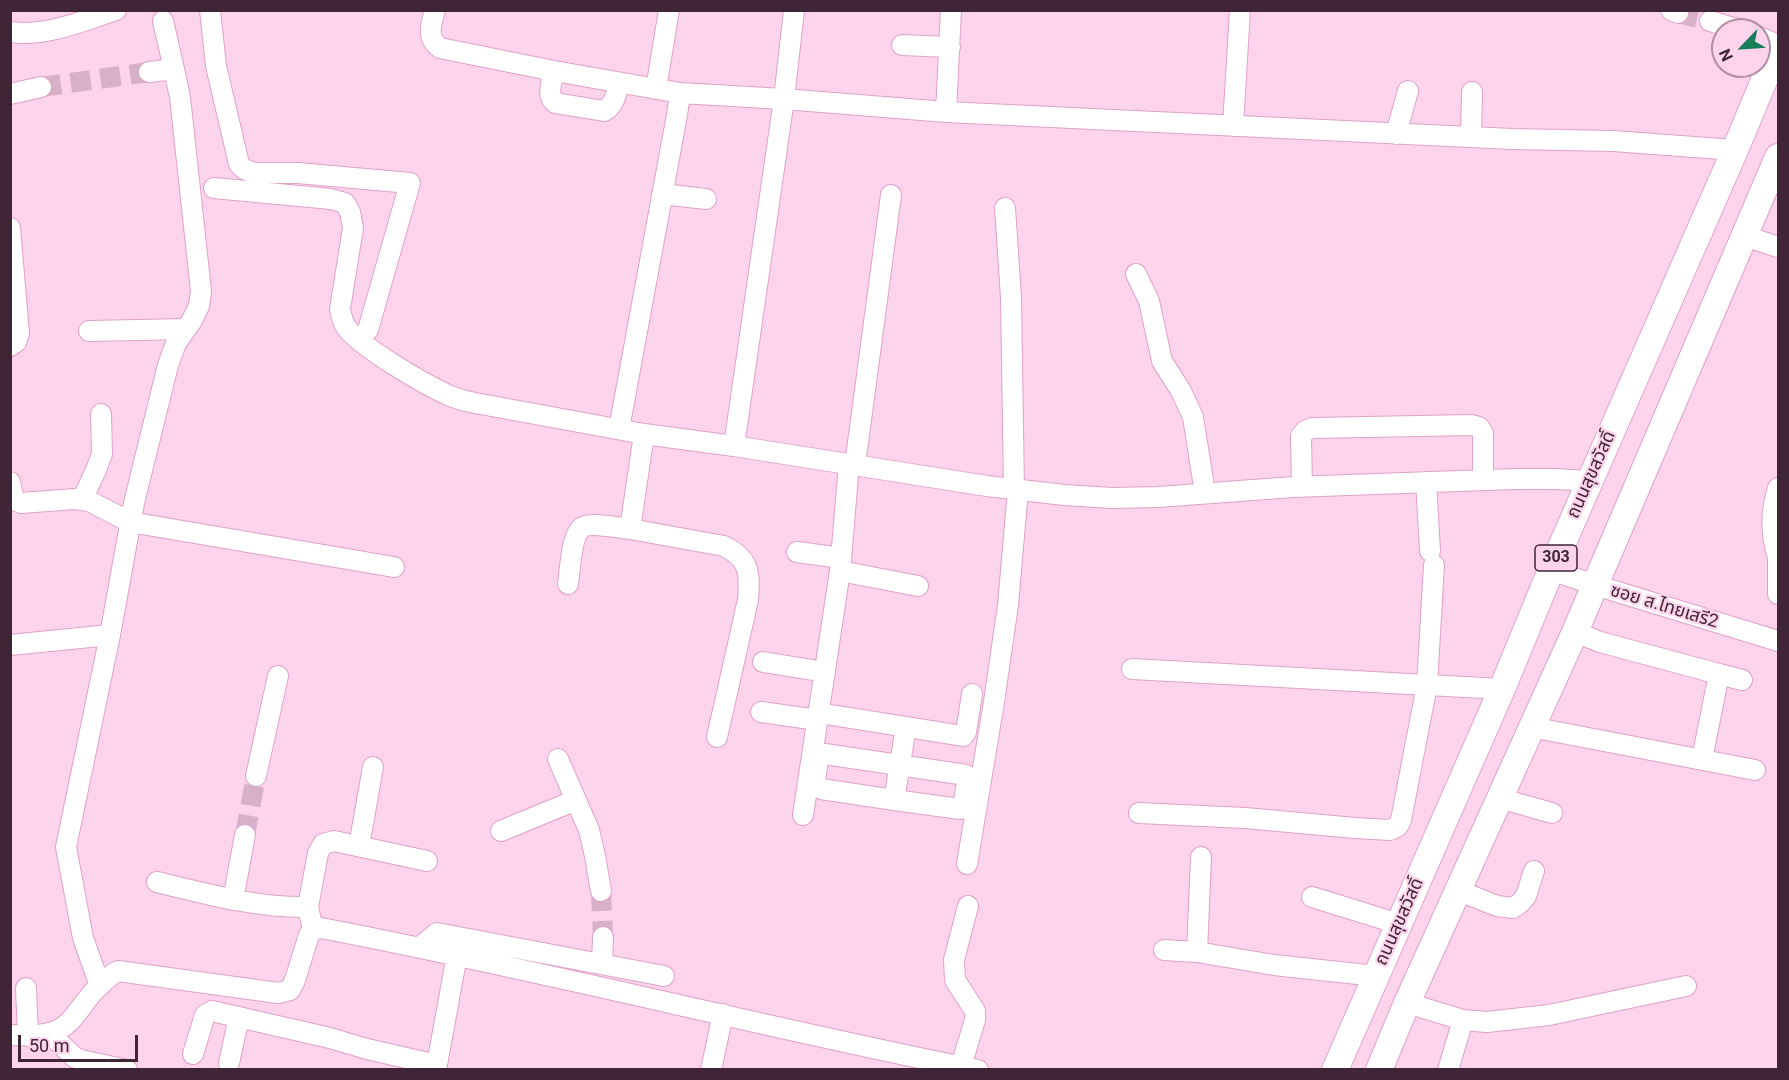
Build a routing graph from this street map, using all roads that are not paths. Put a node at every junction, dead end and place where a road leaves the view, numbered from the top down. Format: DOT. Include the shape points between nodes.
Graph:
graph roads {
  1 [pos="116,10"];
  2 [pos="210,10"];
  3 [pos="435,10"];
  4 [pos="669,10"];
  5 [pos="794,10"];
  6 [pos="951,10"];
  7 [pos="1240,10"];
  8 [pos="163,21"];
  9 [pos="10,32"];
  10 [pos="902,45"];
  11 [pos="1779,46"];
  12 [pos="950,47"];
  13 [pos="174,69"];
  14 [pos="554,71"];
  15 [pos="149,72"];
  16 [pos="619,83"];
  17 [pos="40,87"];
  18 [pos="656,89"];
  19 [pos="1408,91"];
  20 [pos="1472,92"];
  21 [pos="680,93"];
  22 [pos="10,94"];
  23 [pos="784,99"];
  24 [pos="946,112"];
  25 [pos="1233,126"];
  26 [pos="1396,134"];
  27 [pos="1471,137"];
  28 [pos="1735,150"];
  29 [pos="1779,157"];
  30 [pos="214,188"];
  31 [pos="662,194"];
  32 [pos="891,195"];
  33 [pos="706,198"];
  34 [pos="1005,208"];
  35 [pos="10,228"];
  36 [pos="1745,236"];
  37 [pos="1779,247"];
  38 [pos="1136,274"];
  39 [pos="186,329"];
  40 [pos="368,330"];
  41 [pos="89,331"];
  42 [pos="10,346"];
  43 [pos="101,414"];
  44 [pos="619,429"];
  45 [pos="644,434"];
  46 [pos="734,446"];
  47 [pos="852,464"];
  48 [pos="1484,480"];
  49 [pos="1589,481"];
  50 [pos="10,482"];
  51 [pos="1426,482"];
  52 [pos="1302,487"];
  53 [pos="1779,488"];
  54 [pos="1016,490"];
  55 [pos="1205,493"];
  56 [pos="82,500"];
  57 [pos="130,522"];
  58 [pos="630,529"];
  59 [pos="797,552"];
  60 [pos="1778,557"];
  61 [pos="841,565"];
  62 [pos="394,567"];
  63 [pos="1551,570"];
  64 [pos="568,585"];
  65 [pos="1595,585"];
  66 [pos="918,586"];
  67 [pos="1779,594"];
  68 [pos="1575,632"];
  69 [pos="110,635"];
  70 [pos="1777,641"];
  71 [pos="10,645"];
  72 [pos="763,662"];
  73 [pos="1132,669"];
  74 [pos="825,672"];
  75 [pos="1719,674"];
  76 [pos="278,676"];
  77 [pos="1742,680"];
  78 [pos="1427,685"];
  79 [pos="1502,688"];
  80 [pos="972,694"];
  81 [pos="761,712"];
  82 [pos="819,716"];
  83 [pos="906,727"];
  84 [pos="1531,727"];
  85 [pos="717,737"];
  86 [pos="558,759"];
  87 [pos="1702,759"];
  88 [pos="900,765"];
  89 [pos="373,767"];
  90 [pos="1755,770"];
  91 [pos="256,776"];
  92 [pos="1499,798"];
  93 [pos="576,800"];
  94 [pos="894,800"];
  95 [pos="1139,813"];
  96 [pos="1552,813"];
  97 [pos="803,815"];
  98 [pos="501,831"];
  99 [pos="245,835"];
  100 [pos="359,846"];
  101 [pos="1201,857"];
  102 [pos="427,861"];
  103 [pos="967,864"];
  104 [pos="1534,871"];
  105 [pos="157,882"];
  106 [pos="1457,890"];
  107 [pos="601,891"];
  108 [pos="1312,897"];
  109 [pos="233,900"];
  110 [pos="968,906"];
  111 [pos="308,908"];
  112 [pos="1399,924"];
  113 [pos="313,930"];
  114 [pos="603,937"];
  115 [pos="420,947"];
  116 [pos="1164,950"];
  117 [pos="1197,952"];
  118 [pos="457,955"];
  119 [pos="579,960"];
  120 [pos="602,964"];
  121 [pos="664,976"];
  122 [pos="1376,976"];
  123 [pos="574,982"];
  124 [pos="100,986"];
  125 [pos="1686,987"];
  126 [pos="26,988"];
  127 [pos="1407,1003"];
  128 [pos="723,1014"];
  129 [pos="239,1017"];
  130 [pos="1463,1020"];
  131 [pos="49,1033"];
  132 [pos="19,1035"];
  133 [pos="193,1054"];
  134 [pos="229,1064"];
  135 [pos="436,1067"];
  136 [pos="969,1068"];
  137 [pos="127,1070"];
  138 [pos="711,1070"];
  139 [pos="1335,1070"];
  140 [pos="1379,1070"];
  141 [pos="1448,1070"];
  1 -- 9 [label="street" via="47,31"];
  2 -- 40 [label="street" via="216,66 239,164 244,169 254,173 298,172 410,183"];
  3 -- 14 [label="street" via="430,33 433,43 440,48"];
  4 -- 18 [label="street"];
  5 -- 23 [label="street"];
  6 -- 12 [label="street"];
  7 -- 25 [label="street"];
  8 -- 13 [label="street"];
  10 -- 12 [label="street"];
  11 -- 28 [label="main road, ถนนสุขสวัสดิ์ / 303"];
  12 -- 24 [label="street"];
  13 -- 15 [label="street"];
  13 -- 39 [label="street" via="201,291 199,306"];
  14 -- 16 [label="street"];
  14 -- 16 [label="street" via="549,93 555,103 604,111 613,104"];
  16 -- 18 [label="street"];
  17 -- 22 [label="street"];
  18 -- 21 [label="street"];
  19 -- 26 [label="street"];
  20 -- 27 [label="street"];
  21 -- 23 [label="street"];
  21 -- 31 [label="street"];
  23 -- 24 [label="street"];
  23 -- 46 [label="street"];
  24 -- 25 [label="street"];
  25 -- 26 [label="street"];
  26 -- 27 [label="street"];
  27 -- 28 [label="street"];
  28 -- 49 [label="main road, ถนนสุขสวัสดิ์ / 303"];
  29 -- 36 [label="main road, 303"];
  30 -- 44 [label="street" via="345,203 353,228 340,309 346,328 367,348 429,385 475,403"];
  31 -- 33 [label="street"];
  31 -- 44 [label="street"];
  32 -- 47 [label="street"];
  34 -- 54 [label="street"];
  35 -- 42 [label="street" via="19,333"];
  36 -- 37 [label="street"];
  36 -- 65 [label="main road, 303"];
  38 -- 55 [label="street" via="1149,301 1162,361 1193,417"];
  39 -- 41 [label="street"];
  39 -- 57 [label="street" via="168,365"];
  43 -- 56 [label="street" via="102,454"];
  44 -- 45 [label="street"];
  45 -- 46 [label="street"];
  45 -- 58 [label="street"];
  46 -- 47 [label="street"];
  47 -- 54 [label="street"];
  47 -- 61 [label="street"];
  48 -- 49 [label="street"];
  48 -- 51 [label="street"];
  48 -- 52 [label="street" via="1483,432 1479,427 1312,428 1301,436"];
  49 -- 63 [label="main road, ถนนสุขสวัสดิ์ / 303"];
  50 -- 56 [label="street" via="14,500 21,503"];
  51 -- 52 [label="street"];
  51 -- 78 [label="street" via="1432,558"];
  52 -- 55 [label="street"];
  53 -- 60 [label="street" via="1772,519"];
  54 -- 55 [label="street" via="1112,498"];
  54 -- 103 [label="street" via="1008,605"];
  56 -- 57 [label="street"];
  57 -- 62 [label="street"];
  57 -- 69 [label="street"];
  58 -- 64 [label="street" via="583,526 574,540"];
  58 -- 85 [label="street" via="724,546 737,552 747,568 748,600"];
  59 -- 61 [label="street"];
  60 -- 67 [label="street"];
  61 -- 66 [label="street"];
  61 -- 74 [label="street"];
  63 -- 65 [label="street, ซอย ส.ไทยเสรี2"];
  63 -- 79 [label="main road, ถนนสุขสวัสดิ์ / 303"];
  65 -- 68 [label="main road, 303"];
  65 -- 70 [label="street, ซอย ส.ไทยเสรี2"];
  68 -- 75 [label="street"];
  68 -- 84 [label="main road, 303"];
  69 -- 71 [label="street"];
  69 -- 124 [label="street" via="66,847 83,938"];
  72 -- 74 [label="street"];
  73 -- 78 [label="street"];
  74 -- 82 [label="street"];
  75 -- 77 [label="street"];
  75 -- 87 [label="street"];
  76 -- 91 [label="street"];
  78 -- 79 [label="street"];
  78 -- 95 [label="street" via="1401,820 1390,830"];
  79 -- 112 [label="main road, ถนนสุขสวัสดิ์ / 303"];
  80 -- 83 [label="street" via="963,736"];
  81 -- 82 [label="street"];
  82 -- 83 [label="street"];
  82 -- 97 [label="street"];
  83 -- 88 [label="street"];
  84 -- 87 [label="street"];
  84 -- 92 [label="main road, 303"];
  86 -- 93 [label="street"];
  87 -- 90 [label="street"];
  88 -- 94 [label="street"];
  88 -- 94 [label="street" via="966,775 963,807"];
  88 -- 94 [label="street" via="825,754 819,758 815,783 821,789"];
  89 -- 100 [label="street"];
  92 -- 96 [label="street"];
  92 -- 106 [label="main road, 303"];
  93 -- 98 [label="street"];
  93 -- 107 [label="street" via="589,830"];
  99 -- 109 [label="street"];
  100 -- 102 [label="street"];
  100 -- 111 [label="street" via="334,841 323,844"];
  101 -- 117 [label="street"];
  104 -- 106 [label="street" via="1526,896 1513,908"];
  105 -- 109 [label="street"];
  106 -- 127 [label="main road, 303"];
  108 -- 112 [label="street"];
  109 -- 111 [label="street"];
  110 -- 136 [label="street" via="954,960 955,980 975,1011"];
  111 -- 113 [label="street"];
  112 -- 122 [label="main road, ถนนสุขสวัสดิ์ / 303"];
  113 -- 115 [label="street" via="321,928"];
  113 -- 124 [label="street" via="290,990 278,993 124,971 112,973"];
  114 -- 120 [label="street"];
  115 -- 118 [label="street"];
  115 -- 119 [label="street" via="437,933"];
  116 -- 117 [label="street"];
  117 -- 122 [label="street"];
  118 -- 123 [label="street"];
  118 -- 135 [label="street"];
  119 -- 120 [label="street"];
  119 -- 123 [label="street"];
  120 -- 121 [label="street"];
  122 -- 139 [label="main road, ถนนสุขสวัสดิ์ / 303"];
  123 -- 128 [label="street"];
  124 -- 131 [label="street" via="68,1023"];
  125 -- 130 [label="street" via="1549,1015 1487,1022"];
  126 -- 132 [label="street"];
  127 -- 130 [label="street"];
  127 -- 140 [label="main road, 303"];
  128 -- 136 [label="street"];
  128 -- 138 [label="street"];
  129 -- 133 [label="street" via="208,1012"];
  129 -- 134 [label="street"];
  129 -- 135 [label="street"];
  130 -- 141 [label="street"];
  131 -- 132 [label="street"];
  131 -- 137 [label="street" via="74,1057"];
}
